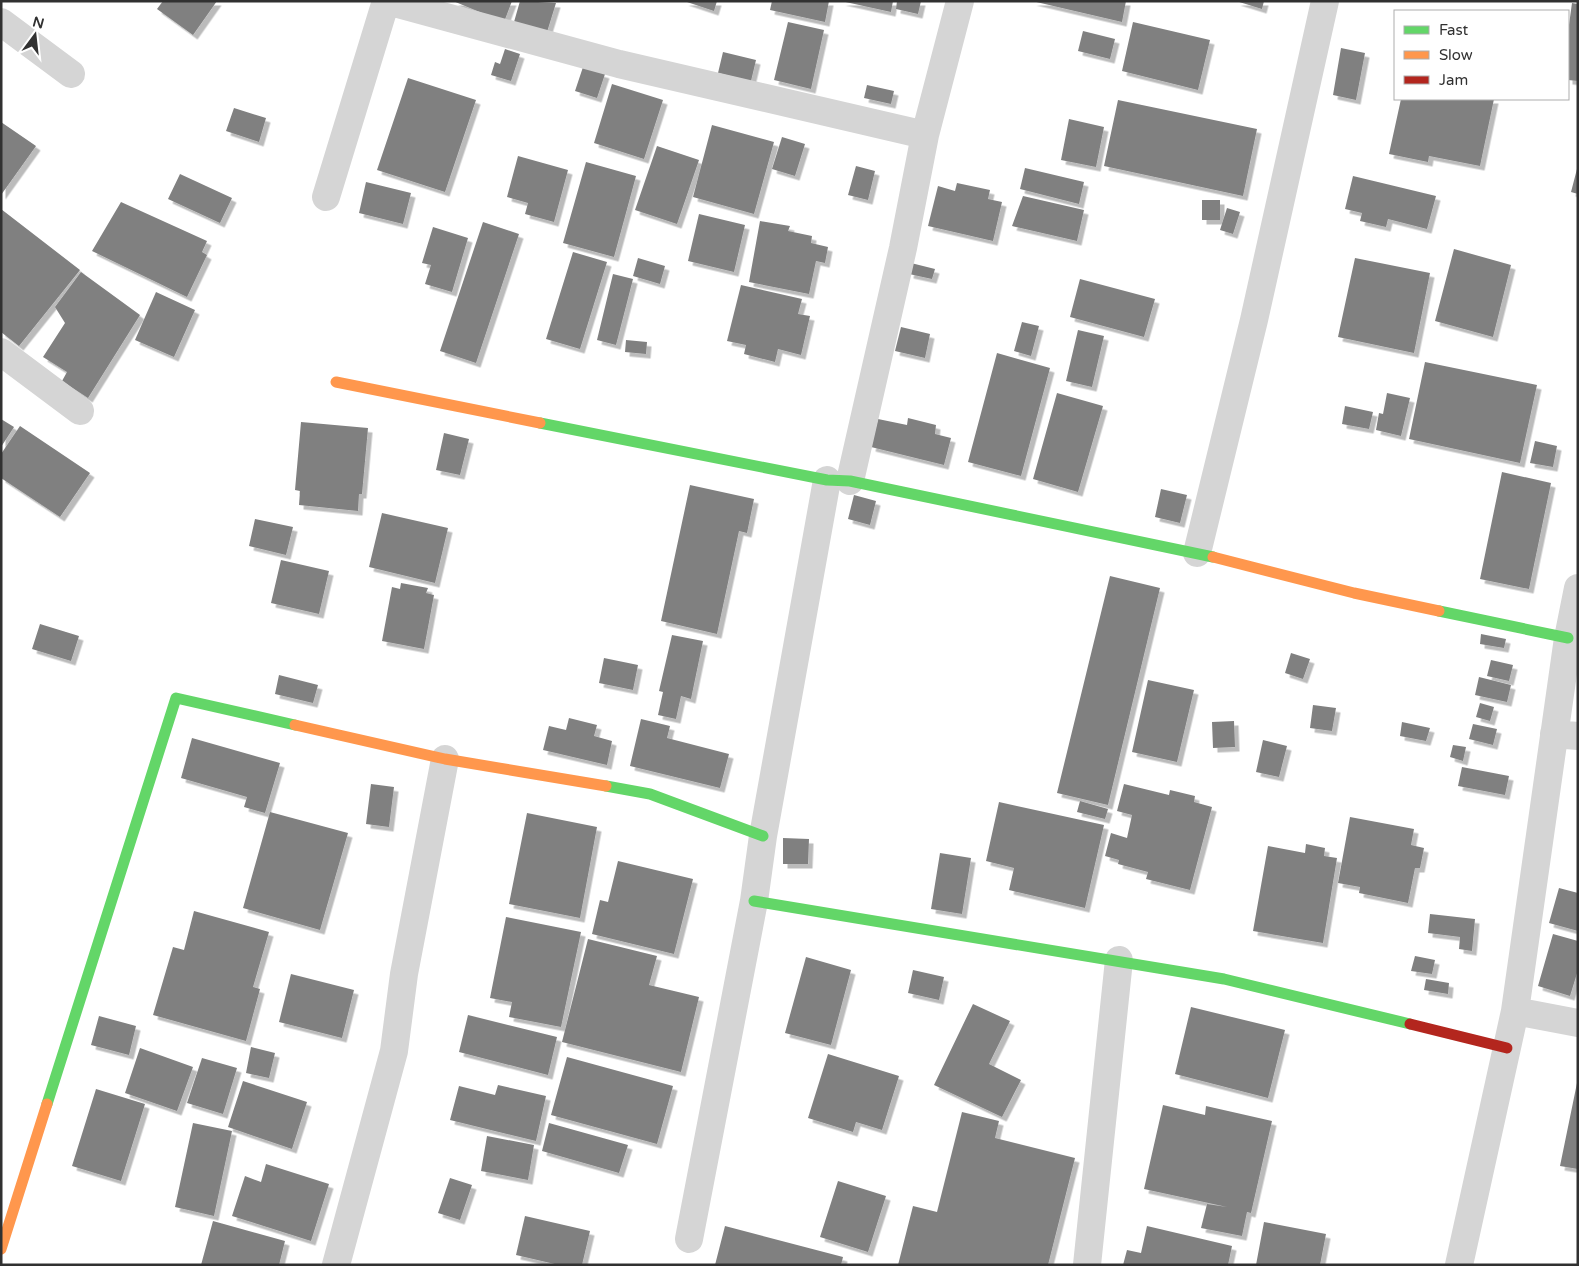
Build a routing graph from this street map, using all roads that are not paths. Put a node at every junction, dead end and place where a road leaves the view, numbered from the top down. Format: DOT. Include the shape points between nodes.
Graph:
graph roads {
  1 [pos="386,1"];
  2 [pos="960,1"];
  3 [pos="1326,1"];
  4 [pos="1,22"];
  5 [pos="71,74"];
  6 [pos="925,135"];
  7 [pos="326,197"];
  8 [pos="1,352"];
  9 [pos="336,382"];
  10 [pos="80,411"];
  11 [pos="838,480"];
  12 [pos="1197,553"];
  13 [pos="1578,588"];
  14 [pos="1568,638"];
  15 [pos="1566,735"];
  16 [pos="445,759"];
  17 [pos="763,836"];
  18 [pos="754,901"];
  19 [pos="1119,960"];
  20 [pos="1515,1011"];
  21 [pos="1578,1024"];
  22 [pos="1507,1048"];
  23 [pos="689,1239"];
  24 [pos="1,1249"];
  25 [pos="336,1265"];
  26 [pos="1087,1265"];
  27 [pos="1459,1265"];
  1 -- 6 [label="street" via="619,64"];
  1 -- 7 [label="street"];
  2 -- 6 [label="street"];
  3 -- 12 [label="street"];
  4 -- 5 [label="street"];
  6 -- 11 [label="street" via="903,248"];
  8 -- 10 [label="street"];
  9 -- 11 [label="street"];
  11 -- 12 [label="street"];
  11 -- 17 [label="street"];
  12 -- 14 [label="street" via="1354,594"];
  13 -- 14 [label="street"];
  14 -- 15 [label="street"];
  15 -- 20 [label="street"];
  16 -- 17 [label="street" via="650,794"];
  16 -- 24 [label="street" via="176,698"];
  16 -- 25 [label="street" via="404,974 394,1051"];
  17 -- 18 [label="street"];
  18 -- 19 [label="street"];
  18 -- 23 [label="street"];
  19 -- 22 [label="street" via="1224,979"];
  19 -- 26 [label="street"];
  20 -- 21 [label="street"];
  20 -- 22 [label="street"];
  22 -- 27 [label="street"];
}
